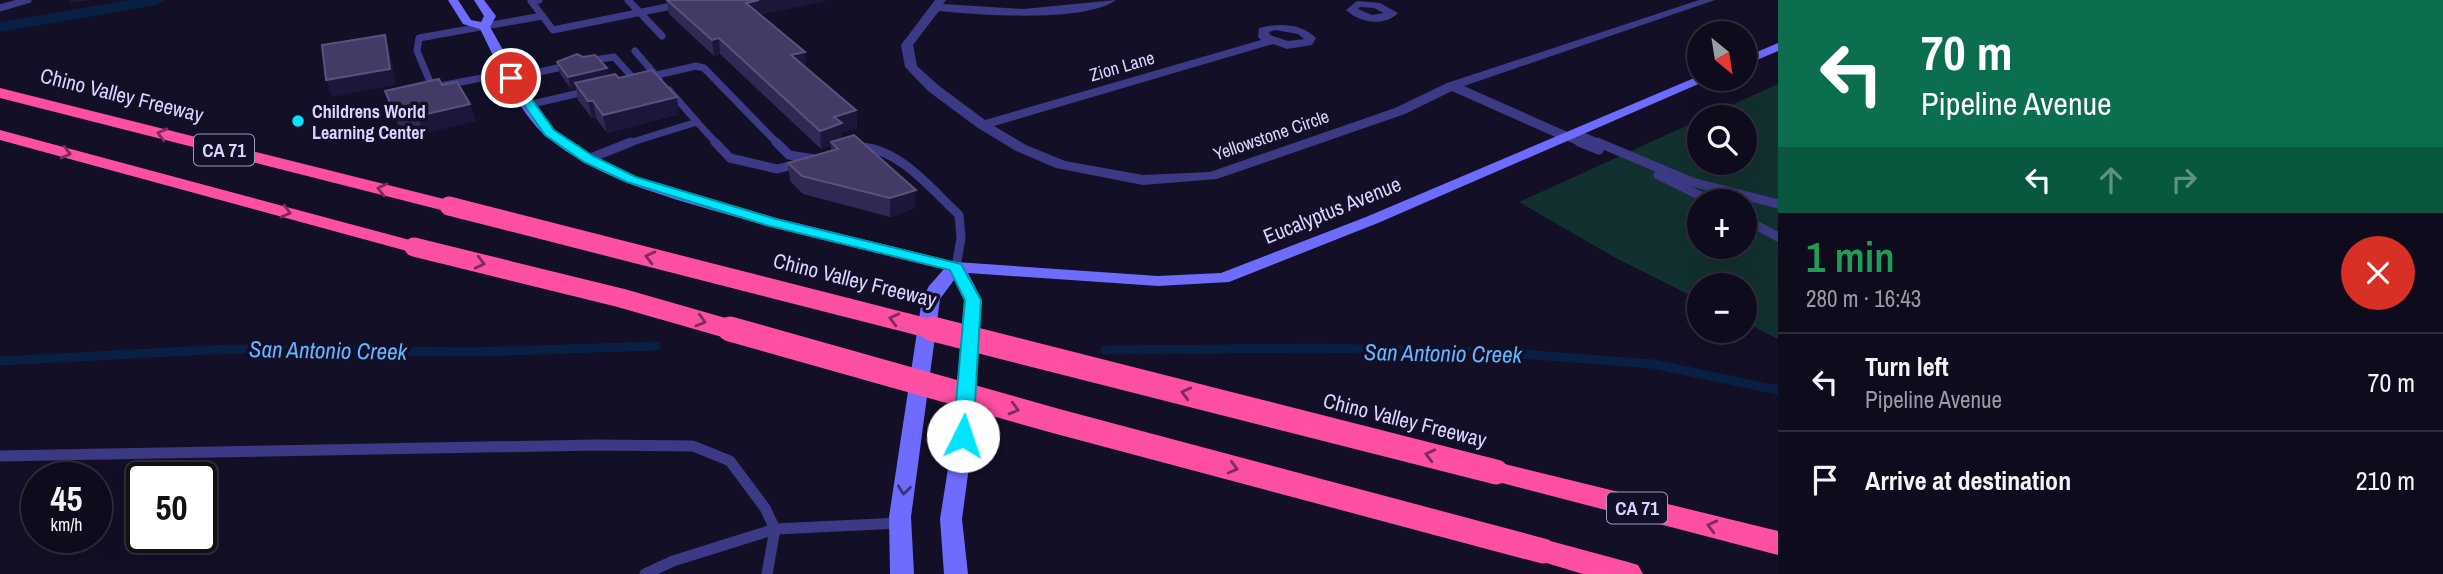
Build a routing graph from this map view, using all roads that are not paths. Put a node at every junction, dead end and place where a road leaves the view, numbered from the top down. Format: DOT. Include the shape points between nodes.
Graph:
graph roads {
  1 [pos="28,0"];
  2 [pos="453,0"];
  3 [pos="480,0"];
  4 [pos="539,0"];
  5 [pos="628,0"];
  6 [pos="701,0"];
  7 [pos="1111,0"];
  8 [pos="1710,0"];
  9 [pos="938,4"];
  10 [pos="0,8"];
  11 [pos="640,13"];
  12 [pos="542,16"];
  13 [pos="484,27"];
  14 [pos="662,36"];
  15 [pos="1270,41"];
  16 [pos="1778,47"];
  17 [pos="635,51"];
  18 [pos="1757,56"];
  19 [pos="585,62"];
  20 [pos="567,66"];
  21 [pos="656,75"];
  22 [pos="510,76"];
  23 [pos="635,80"];
  24 [pos="622,83"];
  25 [pos="1452,86"];
  26 [pos="1687,86"];
  27 [pos="595,89"];
  28 [pos="0,93"];
  29 [pos="528,105"];
  30 [pos="697,122"];
  31 [pos="984,125"];
  32 [pos="0,135"];
  33 [pos="1571,135"];
  34 [pos="848,149"];
  35 [pos="823,156"];
  36 [pos="588,159"];
  37 [pos="811,160"];
  38 [pos="1687,190"];
  39 [pos="1778,204"];
  40 [pos="1757,226"];
  41 [pos="1778,237"];
  42 [pos="956,267"];
  43 [pos="0,456"];
  44 [pos="900,523"];
  45 [pos="775,529"];
  46 [pos="1778,543"];
  47 [pos="645,574"];
  48 [pos="767,574"];
  49 [pos="902,574"];
  50 [pos="956,574"];
  51 [pos="1628,574"];
  1 -- 10 [label="lane"];
  2 -- 13 [label="main road" via="467,22"];
  3 -- 13 [label="main road" via="490,16"];
  4 -- 12 [label="lane" via="531,1"];
  5 -- 11 [label="lane"];
  6 -- 11 [label="lane"];
  7 -- 9 [label="street" via="1070,11 1029,14"];
  8 -- 25 [label="street, Yellowstone Circle"];
  9 -- 31 [label="street, Yellowstone Circle" via="907,45 912,66 933,88"];
  11 -- 12 [label="lane" via="553,30"];
  11 -- 14 [label="lane"];
  12 -- 13 [label="lane"];
  13 -- 22 [label="main road, Eucalyptus Avenue"];
  13 -- 22 [label="lane" via="419,38 417,51 424,73 431,84 440,86"];
  15 -- 31 [label="street, Zion Lane"];
  16 -- 18 [label="main road"];
  17 -- 21 [label="lane"];
  19 -- 23 [label="lane" via="614,57"];
  20 -- 22 [label="lane"];
  21 -- 23 [label="lane"];
  21 -- 30 [label="lane"];
  21 -- 37 [label="lane" via="704,68 789,155"];
  22 -- 29 [label="main road, Eucalyptus Avenue"];
  23 -- 24 [label="lane"];
  25 -- 31 [label="street, Yellowstone Circle" via="1400,111 1212,176 1143,180 1061,165"];
  25 -- 33 [label="street"];
  26 -- 33 [label="main road, Eucalyptus Avenue"];
  27 -- 29 [label="lane"];
  46 -- 28 [label="highway, Chino Valley Freeway / CA 71, one-way, bridge"];
  29 -- 36 [label="main road, Eucalyptus Avenue" via="550,133"];
  30 -- 36 [label="lane" via="636,139"];
  30 -- 37 [label="lane" via="730,158 777,169"];
  32 -- 51 [label="highway, CA 71, one-way, bridge" via="621,298 1056,421"];
  33 -- 38 [label="lane"];
  33 -- 39 [label="lane" via="1692,182"];
  33 -- 42 [label="main road, Eucalyptus Avenue" via="1223,278 1158,281"];
  34 -- 42 [label="lane" via="870,145 888,153 959,215"];
  35 -- 37 [label="lane"];
  36 -- 42 [label="main road, Eucalyptus Avenue" via="675,195"];
  40 -- 41 [label="lane"];
  42 -- 44 [label="main road, one-way" via="931,299"];
  42 -- 50 [label="main road" via="973,300 963,436 951,519"];
  43 -- 45 [label="lane" via="693,446 730,461"];
  44 -- 45 [label="lane"];
  44 -- 49 [label="main road"];
  45 -- 47 [label="lane"];
  45 -- 48 [label="lane"];
}
